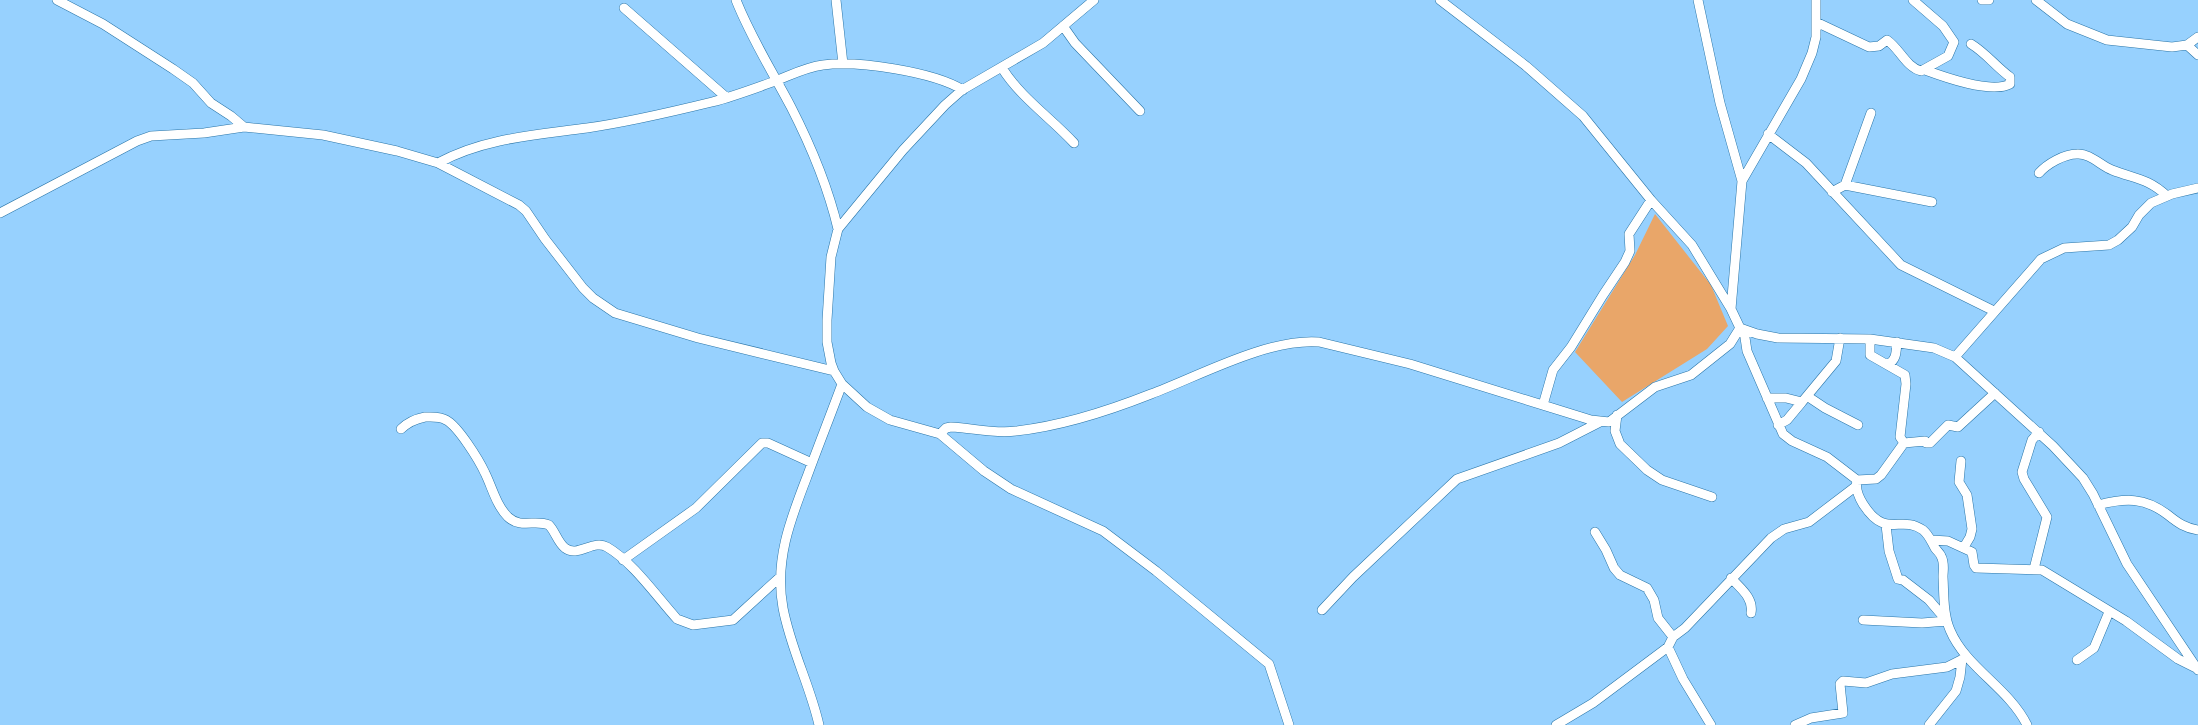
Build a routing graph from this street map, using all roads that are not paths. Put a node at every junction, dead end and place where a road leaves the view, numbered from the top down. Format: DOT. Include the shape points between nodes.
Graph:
graph roads {
  1 [pos="736,0"];
  2 [pos="836,0"];
  3 [pos="1094,0"];
  4 [pos="1440,0"];
  5 [pos="1698,0"];
  6 [pos="1816,0"];
  7 [pos="1913,0"];
  8 [pos="1982,0"];
  9 [pos="1989,0"];
  10 [pos="2036,0"];
  11 [pos="59,1"];
  12 [pos="624,8"];
  13 [pos="1816,22"];
  14 [pos="1063,26"];
  15 [pos="2198,37"];
  16 [pos="1971,44"];
  17 [pos="2187,45"];
  18 [pos="2198,55"];
  19 [pos="843,64"];
  20 [pos="1002,68"];
  21 [pos="1925,69"];
  22 [pos="776,81"];
  23 [pos="963,90"];
  24 [pos="727,98"];
  25 [pos="1140,111"];
  26 [pos="1871,113"];
  27 [pos="244,127"];
  28 [pos="1768,134"];
  29 [pos="1074,144"];
  30 [pos="438,163"];
  31 [pos="2039,173"];
  32 [pos="1742,181"];
  33 [pos="1845,185"];
  34 [pos="2198,188"];
  35 [pos="1832,192"];
  36 [pos="2167,196"];
  37 [pos="1651,200"];
  38 [pos="1932,202"];
  39 [pos="0,213"];
  40 [pos="838,229"];
  41 [pos="1731,309"];
  42 [pos="1994,311"];
  43 [pos="1742,330"];
  44 [pos="1840,338"];
  45 [pos="1870,339"];
  46 [pos="1897,342"];
  47 [pos="1955,357"];
  48 [pos="1888,364"];
  49 [pos="834,371"];
  50 [pos="842,384"];
  51 [pos="1995,393"];
  52 [pos="1767,398"];
  53 [pos="1805,399"];
  54 [pos="1543,405"];
  55 [pos="1617,415"];
  56 [pos="1600,422"];
  57 [pos="1778,425"];
  58 [pos="1858,425"];
  59 [pos="401,429"];
  60 [pos="2039,432"];
  61 [pos="940,434"];
  62 [pos="1904,443"];
  63 [pos="1961,461"];
  64 [pos="812,463"];
  65 [pos="1856,484"];
  66 [pos="1712,498"];
  67 [pos="2098,505"];
  68 [pos="1886,525"];
  69 [pos="2198,530"];
  70 [pos="1595,532"];
  71 [pos="1931,540"];
  72 [pos="1964,547"];
  73 [pos="623,560"];
  74 [pos="2034,569"];
  75 [pos="780,577"];
  76 [pos="1731,578"];
  77 [pos="1322,610"];
  78 [pos="1752,612"];
  79 [pos="2109,612"];
  80 [pos="1863,620"];
  81 [pos="1947,621"];
  82 [pos="1673,637"];
  83 [pos="1668,647"];
  84 [pos="1962,655"];
  85 [pos="2077,660"];
  86 [pos="2198,669"];
  87 [pos="819,725"];
  88 [pos="1289,725"];
  89 [pos="1556,725"];
  90 [pos="1711,725"];
  91 [pos="1795,725"];
  92 [pos="1928,725"];
  93 [pos="2027,725"];
  1 -- 22 [label="street"];
  2 -- 19 [label="street"];
  3 -- 14 [label="street"];
  4 -- 37 [label="street" via="1572,104"];
  5 -- 32 [label="street"];
  6 -- 13 [label="street"];
  7 -- 21 [label="street" via="1943,26 1954,43 1948,56"];
  8 -- 9 [label="street"];
  10 -- 17 [label="street" via="2067,24 2107,40"];
  11 -- 27 [label="street" via="173,69"];
  12 -- 24 [label="street"];
  13 -- 21 [label="street" via="1869,47 1887,40 1914,69"];
  13 -- 28 [label="street" via="1812,53 1801,79"];
  14 -- 20 [label="street"];
  14 -- 25 [label="street"];
  15 -- 17 [label="street"];
  16 -- 21 [label="street" via="2010,77 2010,84 1983,87"];
  17 -- 18 [label="street"];
  19 -- 22 [label="street" via="807,68"];
  19 -- 23 [label="street" via="931,77"];
  20 -- 23 [label="street"];
  20 -- 29 [label="street"];
  22 -- 24 [label="street"];
  22 -- 40 [label="street" via="816,160"];
  23 -- 40 [label="street" via="903,150"];
  24 -- 30 [label="street" via="511,138"];
  26 -- 33 [label="street"];
  27 -- 30 [label="street" via="323,135"];
  27 -- 39 [label="street" via="145,137"];
  28 -- 32 [label="street"];
  28 -- 35 [label="street" via="1806,163"];
  30 -- 49 [label="street" via="527,211 583,288 615,313"];
  31 -- 36 [label="street" via="2053,161 2076,153 2149,181"];
  32 -- 41 [label="street"];
  33 -- 35 [label="street"];
  33 -- 38 [label="street"];
  34 -- 36 [label="street"];
  35 -- 42 [label="street" via="1901,265"];
  36 -- 42 [label="street" via="2151,202 2132,227 2109,245 2064,248 2041,259"];
  37 -- 41 [label="street" via="1699,254"];
  37 -- 54 [label="street" via="1631,229 1629,257 1553,370"];
  40 -- 49 [label="street" via="831,257 827,320"];
  41 -- 43 [label="street"];
  42 -- 47 [label="street"];
  43 -- 44 [label="street" via="1778,338"];
  43 -- 52 [label="street"];
  43 -- 55 [label="street" via="1691,375 1656,387"];
  44 -- 45 [label="street"];
  44 -- 53 [label="street" via="1836,361"];
  45 -- 46 [label="street"];
  45 -- 48 [label="street" via="1870,355"];
  46 -- 47 [label="street"];
  46 -- 48 [label="street"];
  47 -- 51 [label="street"];
  48 -- 62 [label="street" via="1905,374 1899,437"];
  49 -- 50 [label="street"];
  50 -- 61 [label="street" via="890,420"];
  50 -- 64 [label="street"];
  51 -- 60 [label="street"];
  51 -- 62 [label="street" via="1958,427 1948,425 1930,443"];
  52 -- 53 [label="street"];
  52 -- 57 [label="street"];
  53 -- 57 [label="street"];
  53 -- 58 [label="street"];
  54 -- 56 [label="street"];
  54 -- 61 [label="street" via="1410,364 1305,341 1239,359 1151,395 1054,424 1015,431 951,427"];
  55 -- 56 [label="street"];
  55 -- 66 [label="street" via="1615,431 1620,444 1647,470"];
  56 -- 77 [label="street" via="1559,443 1457,479"];
  57 -- 65 [label="street" via="1792,441 1827,457"];
  59 -- 73 [label="street" via="417,418 446,419 481,464 507,515 520,524 550,525 567,549 600,545"];
  60 -- 67 [label="street" via="2083,478"];
  60 -- 74 [label="street" via="2022,469 2047,517"];
  61 -- 88 [label="street" via="1011,489 1122,544 1263,657 1272,667"];
  62 -- 65 [label="street" via="1881,475"];
  63 -- 72 [label="street" via="1959,482 1967,495 1972,529"];
  64 -- 73 [label="street" via="762,443 696,508"];
  64 -- 75 [label="street" via="788,526"];
  65 -- 68 [label="street" via="1870,515"];
  65 -- 76 [label="street" via="1809,522 1771,538"];
  67 -- 69 [label="street" via="2140,500"];
  67 -- 86 [label="street" via="2137,580"];
  68 -- 71 [label="street" via="1920,528"];
  68 -- 81 [label="street" via="1898,579 1928,600"];
  70 -- 82 [label="street" via="1616,571 1647,588 1658,618"];
  71 -- 72 [label="street"];
  71 -- 81 [label="street" via="1944,564"];
  72 -- 74 [label="street" via="1972,552 1976,568"];
  73 -- 75 [label="street" via="677,619 693,625 733,621"];
  74 -- 79 [label="street" via="2047,572"];
  75 -- 87 [label="street" via="792,646"];
  76 -- 78 [label="street" via="1750,599"];
  76 -- 82 [label="street"];
  79 -- 85 [label="street" via="2095,648"];
  79 -- 86 [label="street"];
  80 -- 81 [label="street"];
  81 -- 84 [label="street"];
  82 -- 83 [label="street"];
  83 -- 89 [label="street"];
  83 -- 90 [label="street"];
  84 -- 91 [label="street" via="1947,667 1892,674 1866,683 1843,681 1843,713"];
  84 -- 92 [label="street" via="1956,691"];
  84 -- 93 [label="street" via="2015,706"];
}
